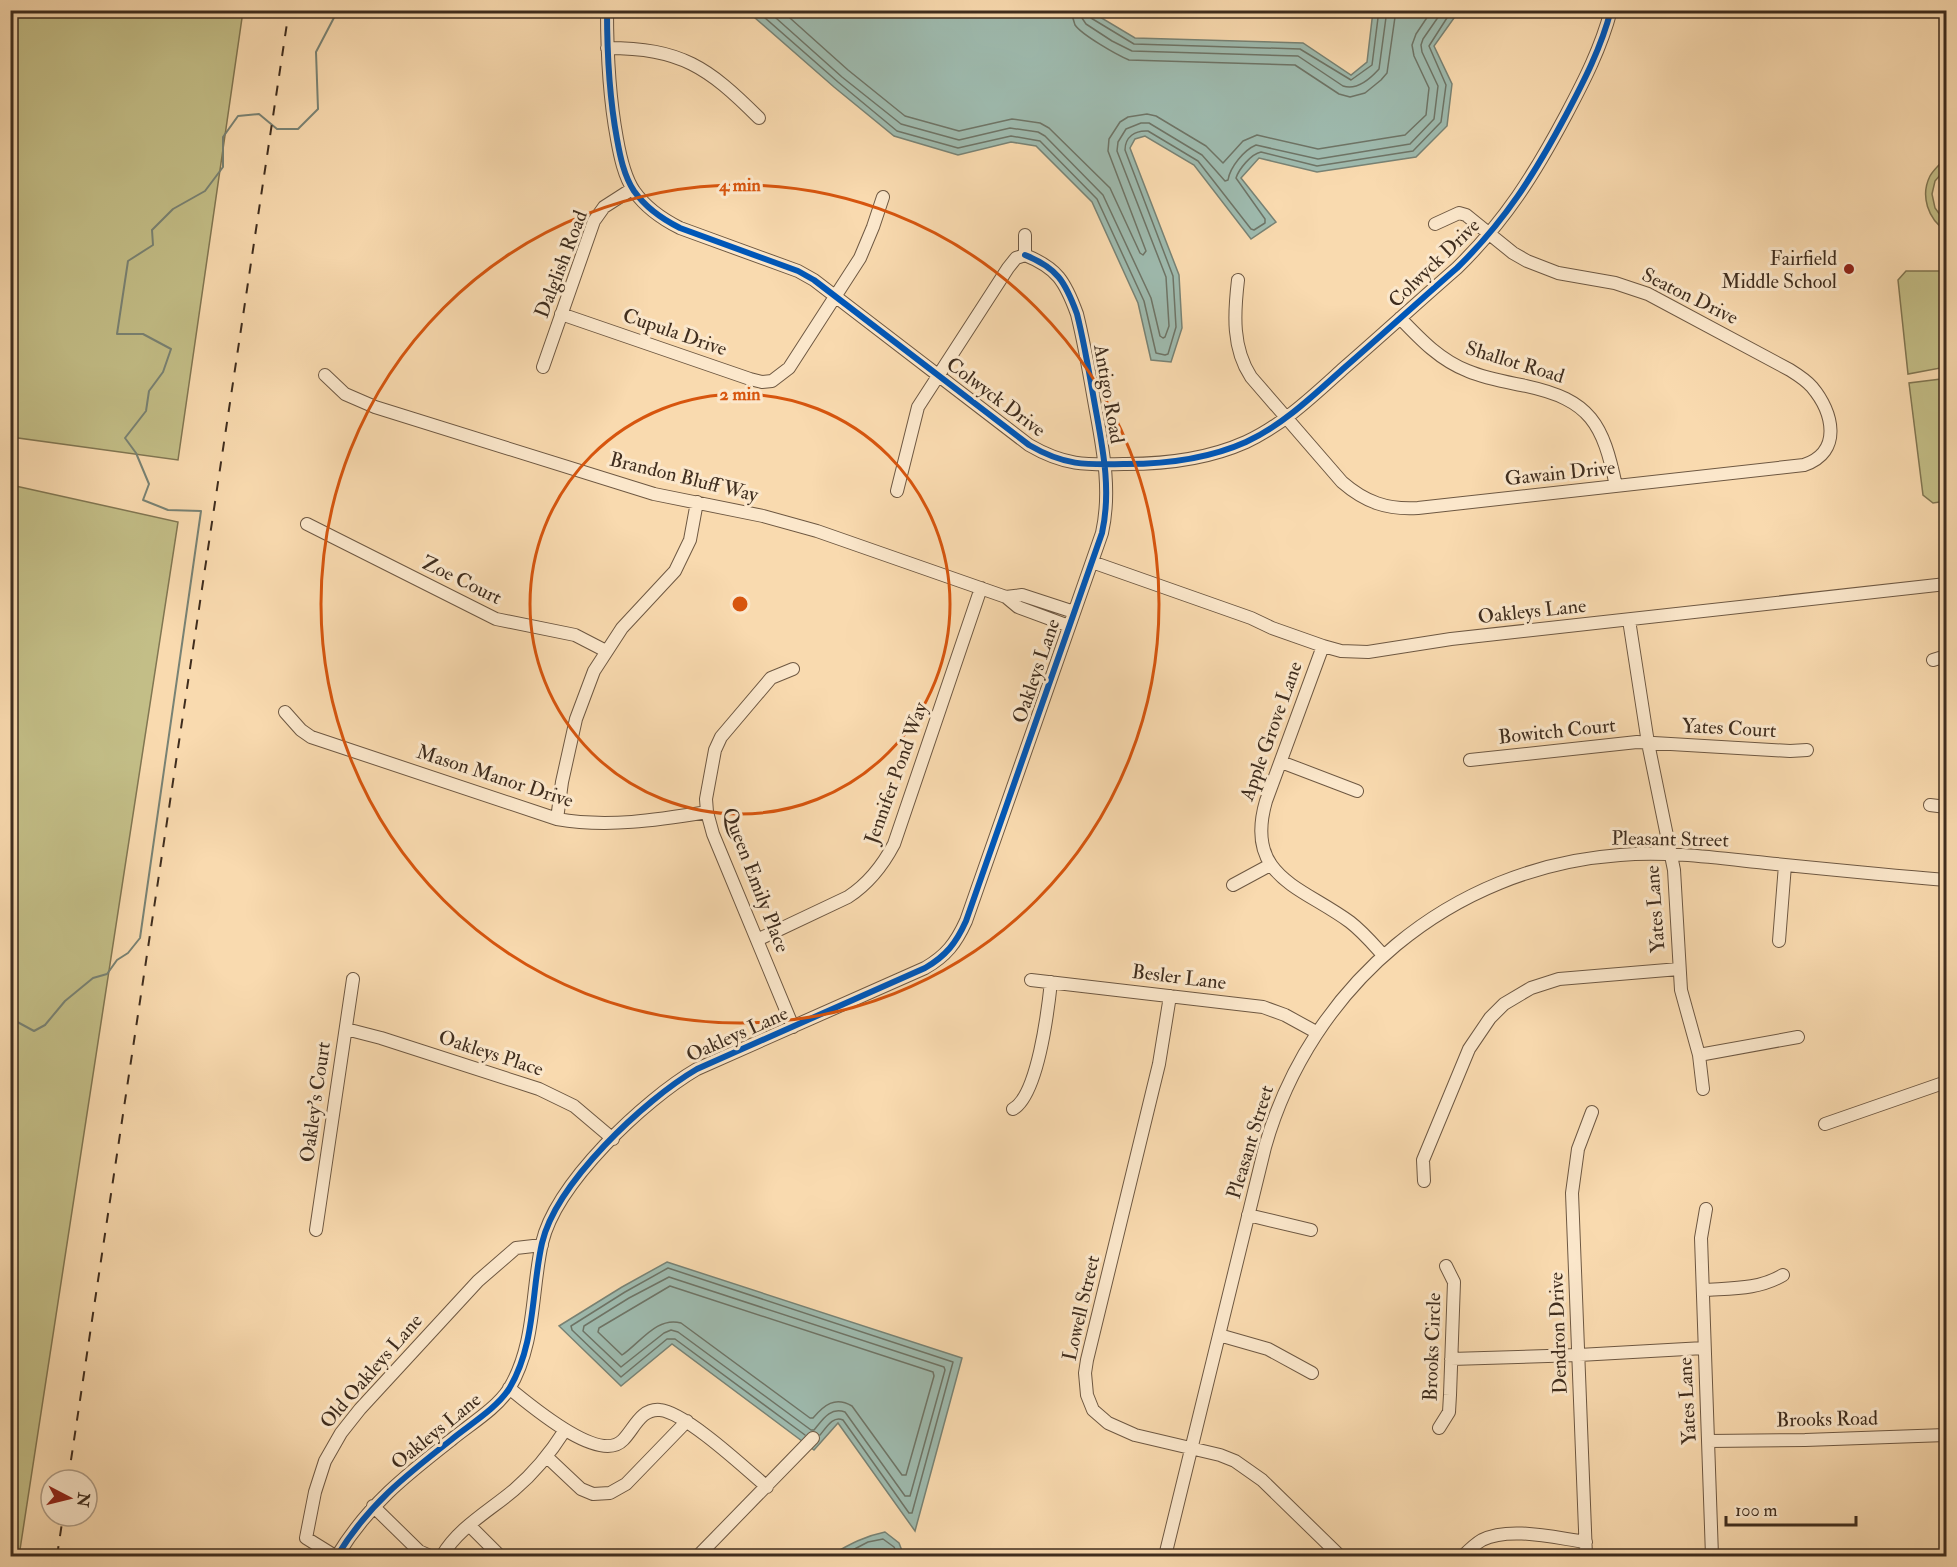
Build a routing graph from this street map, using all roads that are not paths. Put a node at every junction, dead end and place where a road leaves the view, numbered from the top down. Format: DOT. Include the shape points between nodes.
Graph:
graph roads {
  1 [pos="607,10"];
  2 [pos="1611,10"];
  3 [pos="607,48"];
  4 [pos="759,118"];
  5 [pos="632,189"];
  6 [pos="883,197"];
  7 [pos="1436,224"];
  8 [pos="1490,233"];
  9 [pos="1025,235"];
  10 [pos="1025,255"];
  11 [pos="1238,280"];
  12 [pos="836,296"];
  13 [pos="561,314"];
  14 [pos="1400,318"];
  15 [pos="543,367"];
  16 [pos="325,375"];
  17 [pos="938,375"];
  18 [pos="1825,408"];
  19 [pos="1286,417"];
  20 [pos="1104,465"];
  21 [pos="1616,486"];
  22 [pos="897,491"];
  23 [pos="697,502"];
  24 [pos="307,524"];
  25 [pos="1092,562"];
  26 [pos="1947,584"];
  27 [pos="981,588"];
  28 [pos="1006,597"];
  29 [pos="1074,612"];
  30 [pos="1629,620"];
  31 [pos="1069,626"];
  32 [pos="1323,646"];
  33 [pos="606,651"];
  34 [pos="1947,656"];
  35 [pos="1933,660"];
  36 [pos="793,669"];
  37 [pos="285,712"];
  38 [pos="1648,743"];
  39 [pos="1807,750"];
  40 [pos="1470,760"];
  41 [pos="1281,762"];
  42 [pos="1357,791"];
  43 [pos="1929,805"];
  44 [pos="1947,807"];
  45 [pos="707,813"];
  46 [pos="556,819"];
  47 [pos="1671,855"];
  48 [pos="1270,865"];
  49 [pos="1785,865"];
  50 [pos="1947,880"];
  51 [pos="1233,885"];
  52 [pos="757,940"];
  53 [pos="1779,941"];
  54 [pos="1383,955"];
  55 [pos="1679,969"];
  56 [pos="353,979"];
  57 [pos="1031,980"];
  58 [pos="1051,982"];
  59 [pos="1170,996"];
  60 [pos="793,1027"];
  61 [pos="346,1029"];
  62 [pos="1316,1032"];
  63 [pos="1798,1037"];
  64 [pos="1699,1055"];
  65 [pos="1947,1082"];
  66 [pos="1702,1089"];
  67 [pos="1013,1109"];
  68 [pos="1592,1112"];
  69 [pos="1825,1124"];
  70 [pos="613,1139"];
  71 [pos="1424,1181"];
  72 [pos="1706,1209"];
  73 [pos="1248,1215"];
  74 [pos="316,1230"];
  75 [pos="1311,1230"];
  76 [pos="542,1245"];
  77 [pos="1446,1266"];
  78 [pos="1783,1275"];
  79 [pos="1702,1290"];
  80 [pos="1219,1335"];
  81 [pos="1704,1348"];
  82 [pos="1579,1355"];
  83 [pos="1451,1359"];
  84 [pos="1312,1373"];
  85 [pos="509,1388"];
  86 [pos="687,1421"];
  87 [pos="1439,1428"];
  88 [pos="566,1430"];
  89 [pos="1947,1435"];
  90 [pos="813,1438"];
  91 [pos="1708,1441"];
  92 [pos="1191,1448"];
  93 [pos="547,1457"];
  94 [pos="767,1487"];
  95 [pos="373,1506"];
  96 [pos="470,1526"];
  97 [pos="1586,1542"];
  98 [pos="1463,1556"];
  99 [pos="336,1557"];
  100 [pos="430,1557"];
  101 [pos="442,1557"];
  102 [pos="500,1557"];
  103 [pos="698,1557"];
  104 [pos="1165,1557"];
  105 [pos="1340,1557"];
  106 [pos="1586,1557"];
  107 [pos="1712,1557"];
  1 -- 3 [label="street, Colwyck Drive"];
  2 -- 8 [label="street, Colwyck Drive" via="1589,71 1548,148 1515,202"];
  3 -- 4 [label="street" via="648,50 690,62 716,78"];
  3 -- 5 [label="street, Colwyck Drive" via="614,123"];
  5 -- 12 [label="street, Colwyck Drive" via="662,219 798,271"];
  5 -- 13 [label="street, Dalglish Road" via="604,207 594,221"];
  6 -- 12 [label="street" via="867,244"];
  7 -- 8 [label="street, Seaton Drive" via="1459,213 1471,217"];
  8 -- 14 [label="street, Colwyck Drive"];
  8 -- 18 [label="street, Seaton Drive" via="1513,253 1543,268 1615,283 1668,303 1798,375 1811,386"];
  9 -- 10 [label="street"];
  10 -- 17 [label="street" via="1016,258 1008,268"];
  10 -- 20 [label="street, Antigo Road" via="1046,263 1057,274 1074,306"];
  11 -- 19 [label="street, Gawain Drive" via="1235,307 1241,363"];
  12 -- 13 [label="street, Cupula Drive" via="789,368 776,379 762,382"];
  12 -- 17 [label="street, Colwyck Drive"];
  13 -- 15 [label="street, Dalglish Road"];
  14 -- 19 [label="street, Colwyck Drive"];
  14 -- 21 [label="street, Shallot Road" via="1424,344 1453,364 1491,379 1553,392 1574,403 1591,418 1605,441"];
  16 -- 23 [label="street, Brandon Bluff Way" via="345,394 364,403 654,494"];
  17 -- 20 [label="street, Colwyck Drive" via="1029,445 1079,465"];
  17 -- 22 [label="street" via="918,407"];
  18 -- 21 [label="street, Gawain Drive" via="1830,439 1823,454 1811,462"];
  19 -- 20 [label="street, Colwyck Drive" via="1247,441 1198,458"];
  19 -- 21 [label="street, Gawain Drive" via="1342,482 1367,500 1391,508"];
  20 -- 25 [label="street, Antigo Road" via="1106,513"];
  23 -- 27 [label="street, Brandon Bluff Way" via="817,531"];
  23 -- 33 [label="street" via="690,540 675,571 627,622"];
  24 -- 33 [label="street, Zoe Court" via="487,615 575,635"];
  25 -- 29 [label="street, Oakleys Lane"];
  25 -- 32 [label="street, Oakleys Lane"];
  26 -- 30 [label="street, Oakleys Lane"];
  27 -- 28 [label="street, Brandon Bluff Way"];
  27 -- 52 [label="street, Jennifer Pond Way" via="888,856 872,878 854,893"];
  28 -- 29 [label="street, Brandon Bluff Way" via="1022,595"];
  28 -- 31 [label="street, Brandon Bluff Way" via="1018,608"];
  29 -- 31 [label="street, Oakleys Lane"];
  30 -- 32 [label="street, Oakleys Lane" via="1368,652"];
  30 -- 38 [label="street, Yates Lane"];
  31 -- 60 [label="street, Oakleys Lane" via="958,939 945,956 925,968"];
  32 -- 41 [label="street, Apple Grove Lane"];
  33 -- 46 [label="street" via="576,719"];
  34 -- 35 [label="street"];
  36 -- 45 [label="street, Queen Emily Place" via="771,678 721,737 709,776"];
  37 -- 46 [label="street, Mason Manor Drive" via="311,737"];
  38 -- 39 [label="street, Yates Court"];
  38 -- 40 [label="street, Bowitch Court"];
  38 -- 47 [label="street, Yates Lane"];
  41 -- 42 [label="street"];
  41 -- 48 [label="street, Apple Grove Lane" via="1261,818 1262,844"];
  43 -- 44 [label="street"];
  45 -- 46 [label="street, Mason Manor Drive" via="602,824"];
  45 -- 52 [label="street, Queen Emily Place"];
  47 -- 49 [label="street, Pleasant Street"];
  47 -- 54 [label="street, Pleasant Street" via="1619,855 1533,871 1452,906"];
  47 -- 55 [label="street, Yates Lane"];
  48 -- 51 [label="street"];
  48 -- 54 [label="street" via="1286,881 1352,924"];
  49 -- 50 [label="street, Pleasant Street"];
  49 -- 53 [label="street"];
  52 -- 60 [label="street, Queen Emily Place"];
  54 -- 62 [label="street, Pleasant Street"];
  55 -- 64 [label="street, Yates Lane"];
  55 -- 71 [label="street" via="1559,979 1531,988 1504,1004 1469,1050 1423,1160"];
  56 -- 61 [label="street, Oakley's Court"];
  57 -- 58 [label="street, Besler Lane"];
  58 -- 59 [label="street, Besler Lane"];
  58 -- 67 [label="street" via="1032,1081"];
  59 -- 62 [label="street, Besler Lane" via="1263,1008"];
  59 -- 92 [label="street, Lowell Street" via="1159,1064 1085,1373 1093,1410 1108,1423 1135,1435"];
  60 -- 70 [label="street, Oakleys Lane" via="696,1069 653,1098"];
  61 -- 70 [label="street, Oakleys Place" via="539,1089 574,1106"];
  61 -- 74 [label="street, Oakley's Court"];
  62 -- 73 [label="street, Pleasant Street" via="1274,1117"];
  63 -- 64 [label="street"];
  64 -- 66 [label="street, Yates Lane"];
  65 -- 69 [label="street"];
  68 -- 82 [label="street, Dendron Drive" via="1578,1149 1573,1177"];
  70 -- 76 [label="street, Oakleys Lane" via="560,1202"];
  72 -- 79 [label="street, Yates Lane" via="1701,1238"];
  73 -- 75 [label="street"];
  73 -- 80 [label="street, Pleasant Street"];
  76 -- 85 [label="street, Oakleys Lane" via="530,1335"];
  76 -- 99 [label="street, Old Oakleys Lane" via="516,1248 478,1281 341,1432 319,1476 306,1538"];
  77 -- 83 [label="street, Brooks Circle" via="1454,1282"];
  78 -- 79 [label="street" via="1754,1287"];
  79 -- 81 [label="street, Yates Lane"];
  80 -- 84 [label="street" via="1268,1349"];
  80 -- 92 [label="street, Pleasant Street"];
  81 -- 82 [label="street"];
  81 -- 91 [label="street, Yates Lane"];
  82 -- 83 [label="street"];
  82 -- 97 [label="street, Dendron Drive"];
  83 -- 87 [label="street, Brooks Circle" via="1449,1412"];
  85 -- 88 [label="street"];
  85 -- 95 [label="street, Oakleys Lane" via="493,1406"];
  86 -- 88 [label="street" via="662,1410 650,1411 623,1441 607,1447"];
  86 -- 93 [label="street" via="626,1484 610,1493 593,1494 581,1489"];
  86 -- 94 [label="street"];
  88 -- 93 [label="street"];
  89 -- 91 [label="street, Brooks Road"];
  90 -- 94 [label="street"];
  91 -- 107 [label="street, Yates Lane"];
  92 -- 104 [label="street, Pleasant Street"];
  92 -- 105 [label="street, Lowell Street" via="1220,1455 1251,1471"];
  93 -- 96 [label="street"];
  94 -- 103 [label="street"];
  95 -- 99 [label="street, Oakleys Lane"];
  95 -- 100 [label="street"];
  96 -- 101 [label="street" via="454,1539"];
  96 -- 102 [label="street"];
  97 -- 98 [label="street" via="1497,1534 1479,1542"];
  97 -- 106 [label="street, Dendron Drive"];
}
